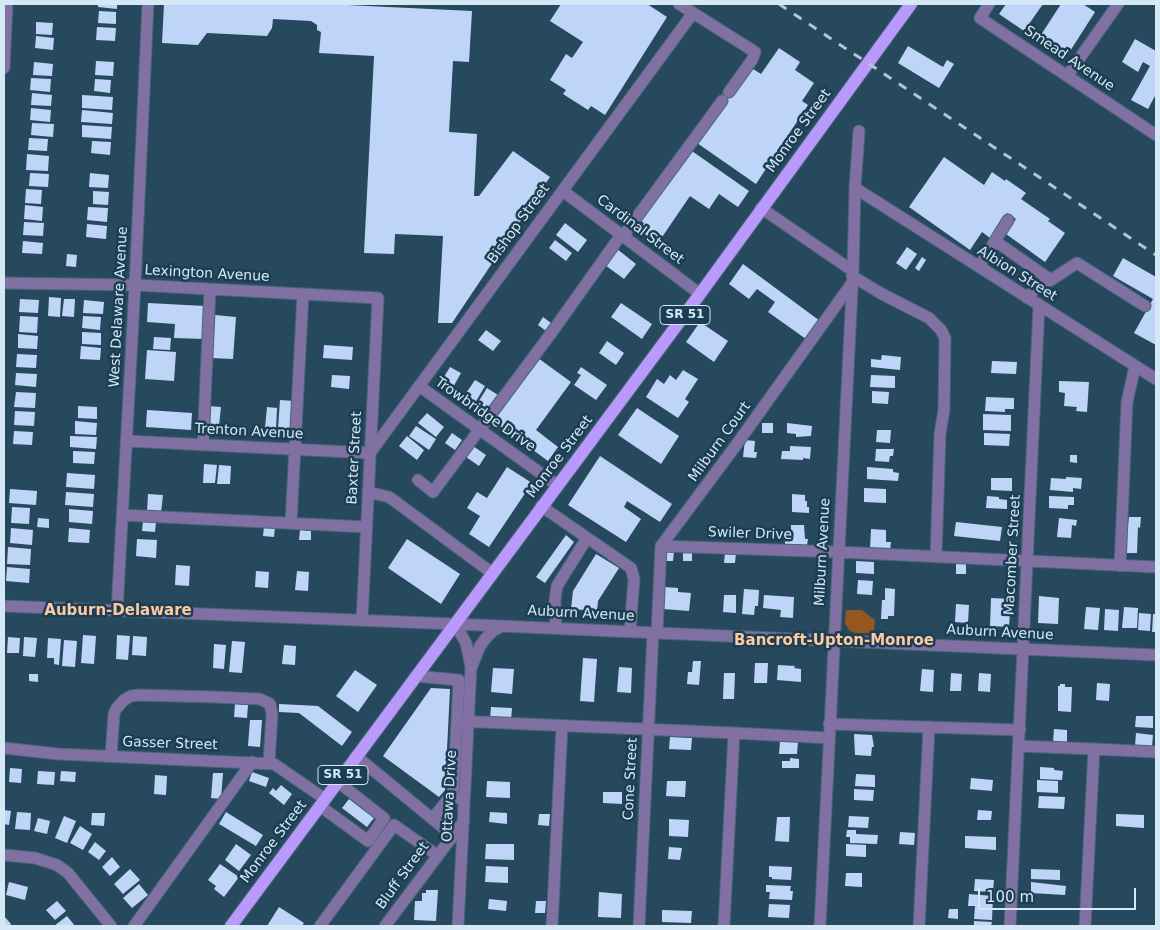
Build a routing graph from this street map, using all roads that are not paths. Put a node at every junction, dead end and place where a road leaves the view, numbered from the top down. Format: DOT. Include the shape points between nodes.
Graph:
graph roads {
  1 [pos="7,4"];
  2 [pos="148,4"];
  3 [pos="679,4"];
  4 [pos="911,4"];
  5 [pos="989,4"];
  6 [pos="1118,4"];
  7 [pos="693,13"];
  8 [pos="4,68"];
  9 [pos="1067,76"];
  10 [pos="859,131"];
  11 [pos="1156,135"];
  12 [pos="562,190"];
  13 [pos="858,190"];
  14 [pos="761,208"];
  15 [pos="1008,220"];
  16 [pos="622,235"];
  17 [pos="995,242"];
  18 [pos="979,267"];
  19 [pos="852,277"];
  20 [pos="1051,280"];
  21 [pos="4,283"];
  22 [pos="135,285"];
  23 [pos="210,289"];
  24 [pos="303,294"];
  25 [pos="700,294"];
  26 [pos="378,298"];
  27 [pos="1027,298"];
  28 [pos="1039,306"];
  29 [pos="1145,306"];
  30 [pos="1135,366"];
  31 [pos="1156,380"];
  32 [pos="419,386"];
  33 [pos="480,429"];
  34 [pos="127,441"];
  35 [pos="203,445"];
  36 [pos="294,449"];
  37 [pos="370,453"];
  38 [pos="418,480"];
  39 [pos="557,485"];
  40 [pos="368,492"];
  41 [pos="541,506"];
  42 [pos="123,515"];
  43 [pos="291,524"];
  44 [pos="366,527"];
  45 [pos="587,538"];
  46 [pos="661,546"];
  47 [pos="838,552"];
  48 [pos="936,557"];
  49 [pos="1027,562"];
  50 [pos="1120,566"];
  51 [pos="1156,567"];
  52 [pos="492,573"];
  53 [pos="4,606"];
  54 [pos="118,611"];
  55 [pos="362,620"];
  56 [pos="455,624"];
  57 [pos="502,626"];
  58 [pos="556,628"];
  59 [pos="630,632"];
  60 [pos="655,633"];
  61 [pos="834,641"];
  62 [pos="1023,649"];
  63 [pos="1156,655"];
  64 [pos="471,667"];
  65 [pos="416,676"];
  66 [pos="465,680"];
  67 [pos="463,722"];
  68 [pos="830,724"];
  69 [pos="562,726"];
  70 [pos="929,727"];
  71 [pos="648,730"];
  72 [pos="1020,730"];
  73 [pos="734,733"];
  74 [pos="829,738"];
  75 [pos="1019,746"];
  76 [pos="4,748"];
  77 [pos="1094,749"];
  78 [pos="1156,752"];
  79 [pos="111,756"];
  80 [pos="356,756"];
  81 [pos="252,762"];
  82 [pos="270,763"];
  83 [pos="338,782"];
  84 [pos="459,798"];
  85 [pos="322,803"];
  86 [pos="433,818"];
  87 [pos="464,821"];
  88 [pos="389,822"];
  89 [pos="452,836"];
  90 [pos="4,855"];
  91 [pos="437,855"];
  92 [pos="234,925"];
  93 [pos="111,926"];
  94 [pos="134,926"];
  95 [pos="320,926"];
  96 [pos="385,926"];
  97 [pos="458,926"];
  98 [pos="552,926"];
  99 [pos="639,926"];
  100 [pos="724,926"];
  101 [pos="820,926"];
  102 [pos="919,926"];
  103 [pos="1010,926"];
  104 [pos="1085,926"];
  1 -- 8 [label="street"];
  2 -- 22 [label="street, West Delaware Avenue"];
  3 -- 7 [label="street"];
  4 -- 14 [label="main road, Monroe Street / SR 51"];
  5 -- 9 [label="street, Smead Avenue" via="980,18"];
  6 -- 9 [label="street"];
  7 -- 12 [label="street, Bishop Street"];
  7 -- 16 [label="street" via="755,52"];
  9 -- 11 [label="street, Smead Avenue"];
  10 -- 13 [label="street, Milburn Avenue"];
  12 -- 16 [label="street, Cardinal Street"];
  12 -- 32 [label="street, Bishop Street"];
  13 -- 18 [label="street, Albion Street"];
  13 -- 19 [label="street, Milburn Avenue"];
  14 -- 19 [label="street"];
  14 -- 25 [label="main road, Monroe Street / SR 51"];
  15 -- 17 [label="street"];
  16 -- 25 [label="street, Cardinal Street"];
  16 -- 33 [label="street"];
  17 -- 18 [label="street"];
  17 -- 20 [label="street"];
  18 -- 27 [label="street, Albion Street"];
  19 -- 46 [label="street, Milburn Court" via="734,448"];
  19 -- 47 [label="street, Milburn Avenue"];
  19 -- 48 [label="street" via="929,318 942,330 944,410 940,434"];
  20 -- 27 [label="street" via="1036,288"];
  20 -- 29 [label="street" via="1077,263"];
  21 -- 22 [label="street, Lexington Avenue"];
  22 -- 23 [label="street, Lexington Avenue"];
  22 -- 34 [label="street, West Delaware Avenue"];
  23 -- 24 [label="street, Lexington Avenue"];
  23 -- 35 [label="street"];
  24 -- 26 [label="street, Lexington Avenue"];
  24 -- 36 [label="street"];
  25 -- 39 [label="main road, Monroe Street / SR 51"];
  26 -- 37 [label="street, Baxter Street"];
  27 -- 28 [label="street, Albion Street"];
  28 -- 30 [label="street, Albion Street"];
  28 -- 49 [label="street, Macomber Street"];
  30 -- 31 [label="street, Albion Street"];
  30 -- 50 [label="street" via="1127,402"];
  32 -- 33 [label="street, Trowbridge Drive"];
  32 -- 37 [label="street, Bishop Street"];
  33 -- 38 [label="street" via="433,492"];
  33 -- 39 [label="street, Trowbridge Drive"];
  34 -- 35 [label="street, Trenton Avenue"];
  34 -- 42 [label="street, West Delaware Avenue"];
  35 -- 36 [label="street, Trenton Avenue"];
  36 -- 37 [label="street, Trenton Avenue"];
  36 -- 43 [label="street"];
  37 -- 40 [label="street, Baxter Street"];
  39 -- 41 [label="main road, Monroe Street / SR 51"];
  40 -- 44 [label="street, Baxter Street"];
  40 -- 52 [label="street" via="389,497"];
  41 -- 45 [label="street"];
  41 -- 52 [label="main road, Monroe Street / SR 51"];
  42 -- 43 [label="street"];
  42 -- 54 [label="street, West Delaware Avenue"];
  43 -- 44 [label="street"];
  44 -- 55 [label="street, Baxter Street"];
  45 -- 58 [label="street" via="557,586"];
  45 -- 59 [label="street" via="634,573"];
  46 -- 47 [label="street, Swiler Drive"];
  46 -- 60 [label="street"];
  47 -- 48 [label="street, Swiler Drive"];
  47 -- 61 [label="street, Milburn Avenue"];
  48 -- 49 [label="street, Swiler Drive"];
  49 -- 50 [label="street, Swiler Drive"];
  49 -- 62 [label="street, Macomber Street"];
  50 -- 51 [label="street, Swiler Drive"];
  52 -- 56 [label="main road, Monroe Street / SR 51"];
  53 -- 54 [label="street, Auburn Avenue"];
  54 -- 55 [label="street, Auburn Avenue"];
  55 -- 56 [label="street, Auburn Avenue"];
  56 -- 57 [label="street, Auburn Avenue"];
  56 -- 64 [label="street, Ottawa Drive" via="466,643"];
  56 -- 65 [label="main road, Monroe Street / SR 51"];
  57 -- 58 [label="street, Auburn Avenue"];
  57 -- 64 [label="street, Ottawa Drive" via="486,638"];
  58 -- 59 [label="street, Auburn Avenue"];
  59 -- 60 [label="street, Auburn Avenue"];
  60 -- 61 [label="street, Auburn Avenue"];
  60 -- 71 [label="street, Cone Street"];
  61 -- 62 [label="street, Auburn Avenue"];
  61 -- 68 [label="street, Milburn Avenue"];
  62 -- 63 [label="street, Auburn Avenue"];
  62 -- 72 [label="street, Macomber Street"];
  64 -- 66 [label="street, Ottawa Drive"];
  65 -- 66 [label="street"];
  65 -- 80 [label="main road, Monroe Street / SR 51"];
  66 -- 67 [label="street, Ottawa Drive"];
  67 -- 69 [label="street"];
  67 -- 84 [label="street, Ottawa Drive"];
  68 -- 70 [label="street"];
  68 -- 74 [label="street, Milburn Avenue"];
  69 -- 71 [label="street"];
  69 -- 98 [label="street"];
  70 -- 72 [label="street"];
  70 -- 102 [label="street"];
  71 -- 73 [label="street"];
  71 -- 99 [label="street, Cone Street"];
  72 -- 75 [label="street, Macomber Street"];
  73 -- 74 [label="street"];
  73 -- 100 [label="street"];
  74 -- 101 [label="street, Milburn Avenue"];
  75 -- 77 [label="street"];
  75 -- 103 [label="street, Macomber Street"];
  76 -- 79 [label="street, Gasser Street"];
  77 -- 78 [label="street"];
  77 -- 104 [label="street"];
  79 -- 81 [label="street, Gasser Street"];
  79 -- 82 [label="street" via="114,714 124,700 138,695 215,696 260,699 270,704"];
  80 -- 83 [label="main road, Monroe Street / SR 51"];
  80 -- 86 [label="street"];
  81 -- 82 [label="street, Gasser Street"];
  81 -- 94 [label="street"];
  82 -- 85 [label="street, Gasser Street" via="284,770"];
  83 -- 85 [label="main road, Monroe Street / SR 51"];
  83 -- 88 [label="street"];
  84 -- 86 [label="street" via="450,797"];
  84 -- 87 [label="street, Ottawa Drive"];
  85 -- 88 [label="street, Gasser Street" via="368,841"];
  85 -- 92 [label="main road, Monroe Street / SR 51"];
  86 -- 89 [label="street"];
  87 -- 89 [label="street, Bluff Street"];
  87 -- 97 [label="street, Ottawa Drive"];
  88 -- 91 [label="street"];
  88 -- 95 [label="street"];
  89 -- 91 [label="street, Bluff Street"];
  90 -- 93 [label="street" via="36,858 57,865 68,873"];
  91 -- 96 [label="street, Bluff Street"];
}
